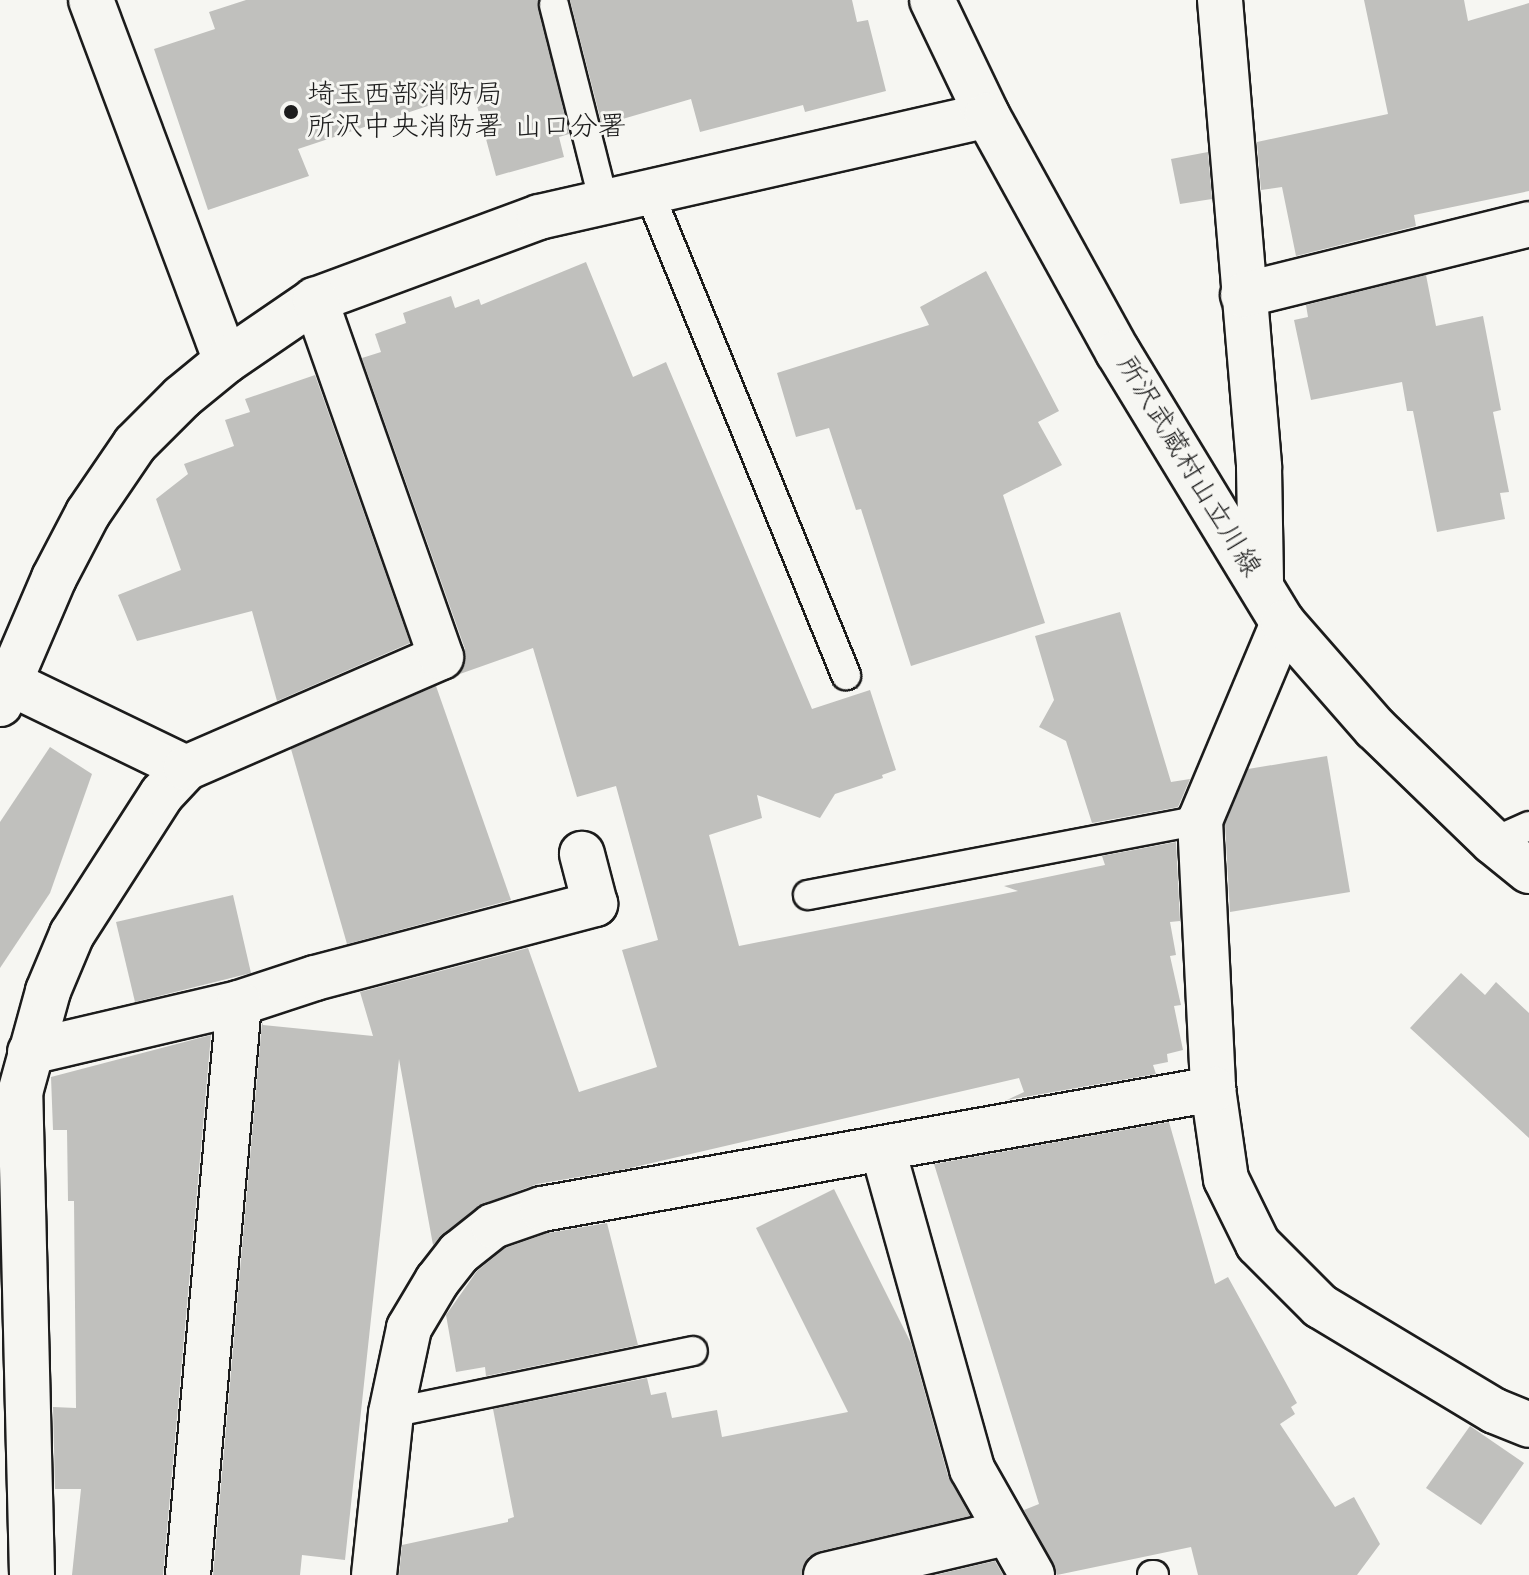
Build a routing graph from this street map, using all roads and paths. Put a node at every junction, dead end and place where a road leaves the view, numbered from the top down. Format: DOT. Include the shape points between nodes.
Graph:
graph roads {
  1 [pos="91,0"];
  2 [pos="932,0"];
  3 [pos="1220,0"];
  4 [pos="554,5"];
  5 [pos="987,115"];
  6 [pos="649,192"];
  7 [pos="604,203"];
  8 [pos="1529,224"];
  9 [pos="1243,295"];
  10 [pos="315,300"];
  11 [pos="226,361"];
  12 [pos="1261,584"];
  13 [pos="1283,623"];
  14 [pos="846,675"];
  15 [pos="5,693"];
  16 [pos="186,768"];
  17 [pos="1200,820"];
  18 [pos="1511,834"];
  19 [pos="582,854"];
  20 [pos="1529,871"];
  21 [pos="808,895"];
  22 [pos="239,1003"];
  23 [pos="30,1052"];
  24 [pos="1213,1089"];
  25 [pos="883,1150"];
  26 [pos="693,1351"];
  27 [pos="391,1413"];
  28 [pos="1529,1425"];
  29 [pos="1005,1533"];
  30 [pos="32,1575"];
  31 [pos="188,1575"];
  32 [pos="374,1575"];
  33 [pos="826,1575"];
  34 [pos="1032,1575"];
  1 -- 11 [label="street"];
  2 -- 5 [label="street, 所沢武蔵村山立川線"];
  3 -- 9 [label="street"];
  4 -- 7 [label="lane"];
  5 -- 6 [label="street"];
  5 -- 12 [label="street, 所沢武蔵村山立川線" via="1118,352"];
  6 -- 7 [label="street"];
  6 -- 14 [label="lane"];
  7 -- 10 [label="street" via="539,217"];
  8 -- 9 [label="street"];
  9 -- 12 [label="street" via="1259,467"];
  10 -- 11 [label="street"];
  10 -- 16 [label="street" via="441,657"];
  11 -- 15 [label="street" via="135,444 88,513"];
  12 -- 13 [label="street, 所沢武蔵村山立川線"];
  13 -- 17 [label="street"];
  13 -- 18 [label="street, 所沢武蔵村山立川線" via="1375,728"];
  15 -- 16 [label="street"];
  16 -- 23 [label="street" via="162,794 72,934"];
  17 -- 21 [label="lane"];
  17 -- 24 [label="street"];
  18 -- 20 [label="street, 所沢武蔵村山立川線"];
  19 -- 22 [label="street" via="595,904"];
  22 -- 23 [label="street"];
  22 -- 31 [label="street"];
  23 -- 30 [label="street" via="20,1093"];
  24 -- 25 [label="street"];
  24 -- 28 [label="street" via="1226,1179 1258,1244 1320,1306 1495,1411"];
  25 -- 27 [label="street" via="542,1209 493,1226 459,1253 409,1328"];
  25 -- 29 [label="street" via="972,1469"];
  26 -- 27 [label="lane"];
  27 -- 32 [label="street"];
  29 -- 33 [label="street"];
  29 -- 34 [label="street"];
}
